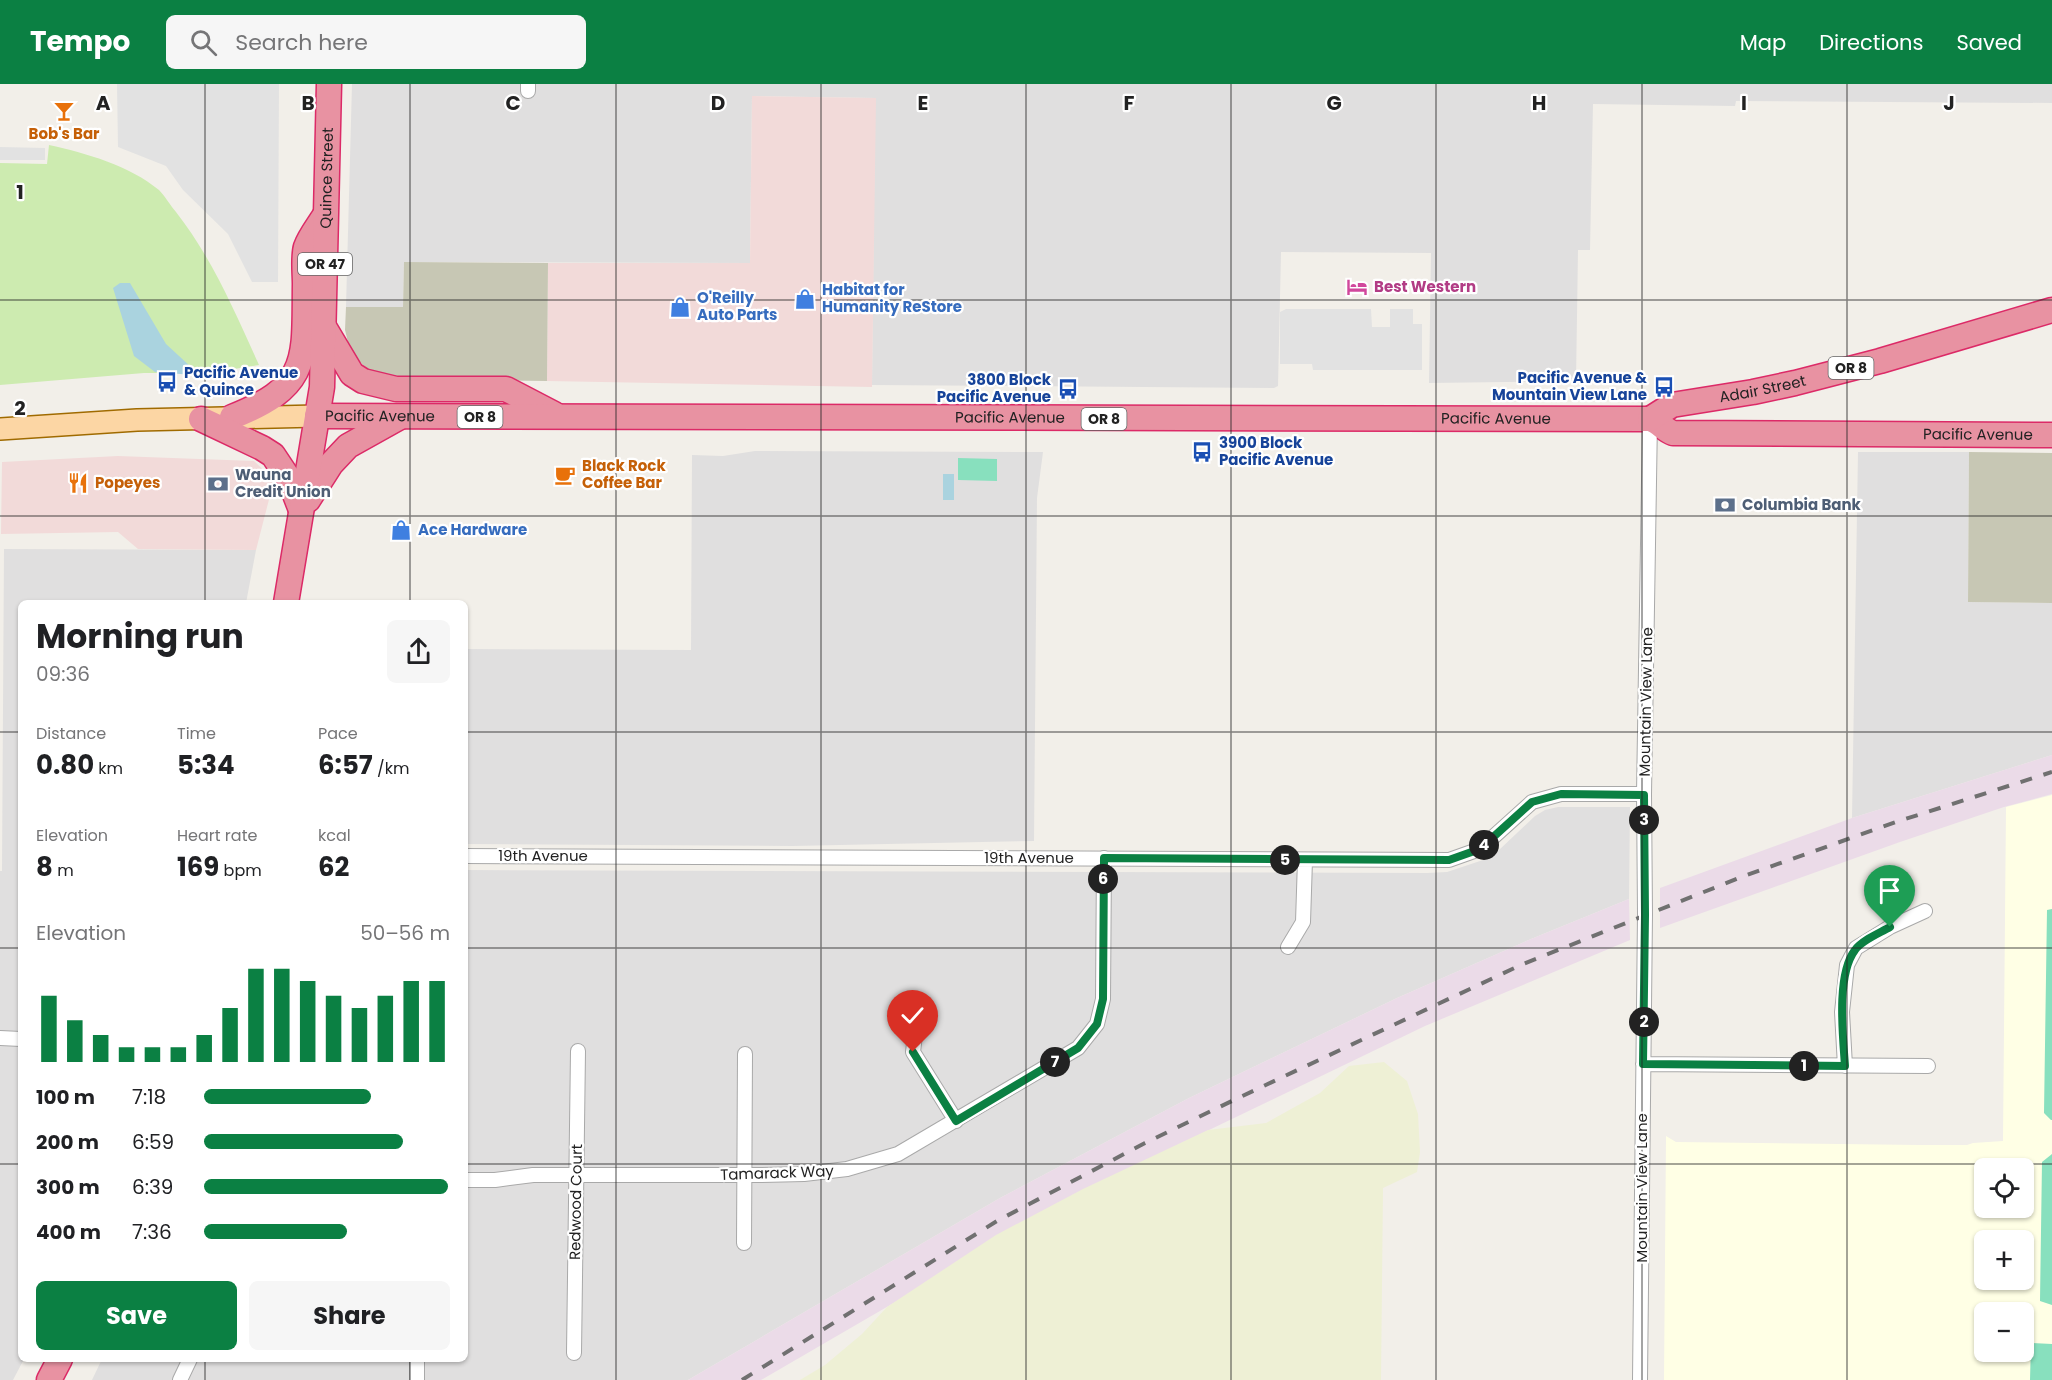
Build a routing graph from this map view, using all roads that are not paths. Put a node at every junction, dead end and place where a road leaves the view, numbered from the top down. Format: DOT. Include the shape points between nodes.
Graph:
graph roads {
  1 [pos="329,84"];
  2 [pos="326,213"];
  3 [pos="2052,310"];
  4 [pos="323,325"];
  5 [pos="317,416"];
  6 [pos="232,417"];
  7 [pos="401,417"];
  8 [pos="558,417"];
  9 [pos="201,419"];
  10 [pos="1650,419"];
  11 [pos="0,429"];
  12 [pos="2052,435"];
  13 [pos="302,510"];
  14 [pos="287,600"];
  15 [pos="1644,795"];
  16 [pos="468,856"];
  17 [pos="1104,858"];
  18 [pos="1305,860"];
  19 [pos="1925,911"];
  20 [pos="1288,947"];
  21 [pos="916,1027"];
  22 [pos="0,1038"];
  23 [pos="18,1039"];
  24 [pos="578,1051"];
  25 [pos="745,1054"];
  26 [pos="1643,1064"];
  27 [pos="1845,1066"];
  28 [pos="1928,1066"];
  29 [pos="956,1121"];
  30 [pos="576,1174"];
  31 [pos="744,1176"];
  32 [pos="468,1180"];
  33 [pos="744,1243"];
  34 [pos="574,1353"];
  35 [pos="58,1362"];
  36 [pos="189,1362"];
  37 [pos="417,1362"];
  38 [pos="49,1380"];
  39 [pos="180,1380"];
  40 [pos="417,1380"];
  41 [pos="1640,1380"];
  1 -- 2 [label="highway, Quince Street / OR 47"];
  2 -- 4 [label="highway, Quince Street / OR 47"];
  2 -- 6 [label="highway" via="306,248 303,353 294,378 259,407"];
  3 -- 10 [label="highway, Adair Street / OR 8" via="1880,361 1672,405"];
  4 -- 5 [label="highway, Quince Street / OR 47" via="322,387"];
  4 -- 8 [label="highway" via="352,374 363,381 396,389 506,389"];
  5 -- 6 [label="main road, Pacific Avenue / OR 8"];
  5 -- 7 [label="highway, Pacific Avenue / OR 8"];
  5 -- 13 [label="highway, OR 47"];
  6 -- 9 [label="main road, Pacific Avenue / OR 8"];
  7 -- 8 [label="highway, Pacific Avenue / OR 8"];
  7 -- 13 [label="highway" via="343,451"];
  8 -- 10 [label="highway, Pacific Avenue / OR 8"];
  9 -- 11 [label="main road, Pacific Avenue / OR 8"];
  9 -- 13 [label="highway" via="273,455"];
  10 -- 12 [label="highway, Pacific Avenue / OR 8" via="1673,433"];
  10 -- 15 [label="street, Mountain View Lane"];
  13 -- 14 [label="highway, OR 47"];
  15 -- 18 [label="street, 19th Avenue" via="1561,794 1532,802 1480,849 1449,860"];
  15 -- 26 [label="street, Mountain View Lane"];
  16 -- 17 [label="street, 19th Avenue"];
  17 -- 18 [label="street, 19th Avenue"];
  17 -- 29 [label="street, Tamarack Way" via="1103,999 1097,1024 1078,1048"];
  18 -- 20 [label="street" via="1304,922"];
  19 -- 27 [label="street" via="1856,948 1846,965 1842,1012"];
  21 -- 29 [label="street" via="913,1052"];
  22 -- 23 [label="street"];
  24 -- 30 [label="street, Redwood Court"];
  25 -- 31 [label="street"];
  26 -- 27 [label="street"];
  26 -- 41 [label="street, Mountain View Lane"];
  27 -- 28 [label="street"];
  29 -- 31 [label="street, Tamarack Way" via="898,1154 847,1169"];
  30 -- 31 [label="street, Tamarack Way"];
  30 -- 32 [label="street, Tamarack Way"];
  30 -- 34 [label="street, Redwood Court"];
  31 -- 33 [label="street"];
  35 -- 38 [label="highway"];
  36 -- 39 [label="street"];
  37 -- 40 [label="street"];
}
